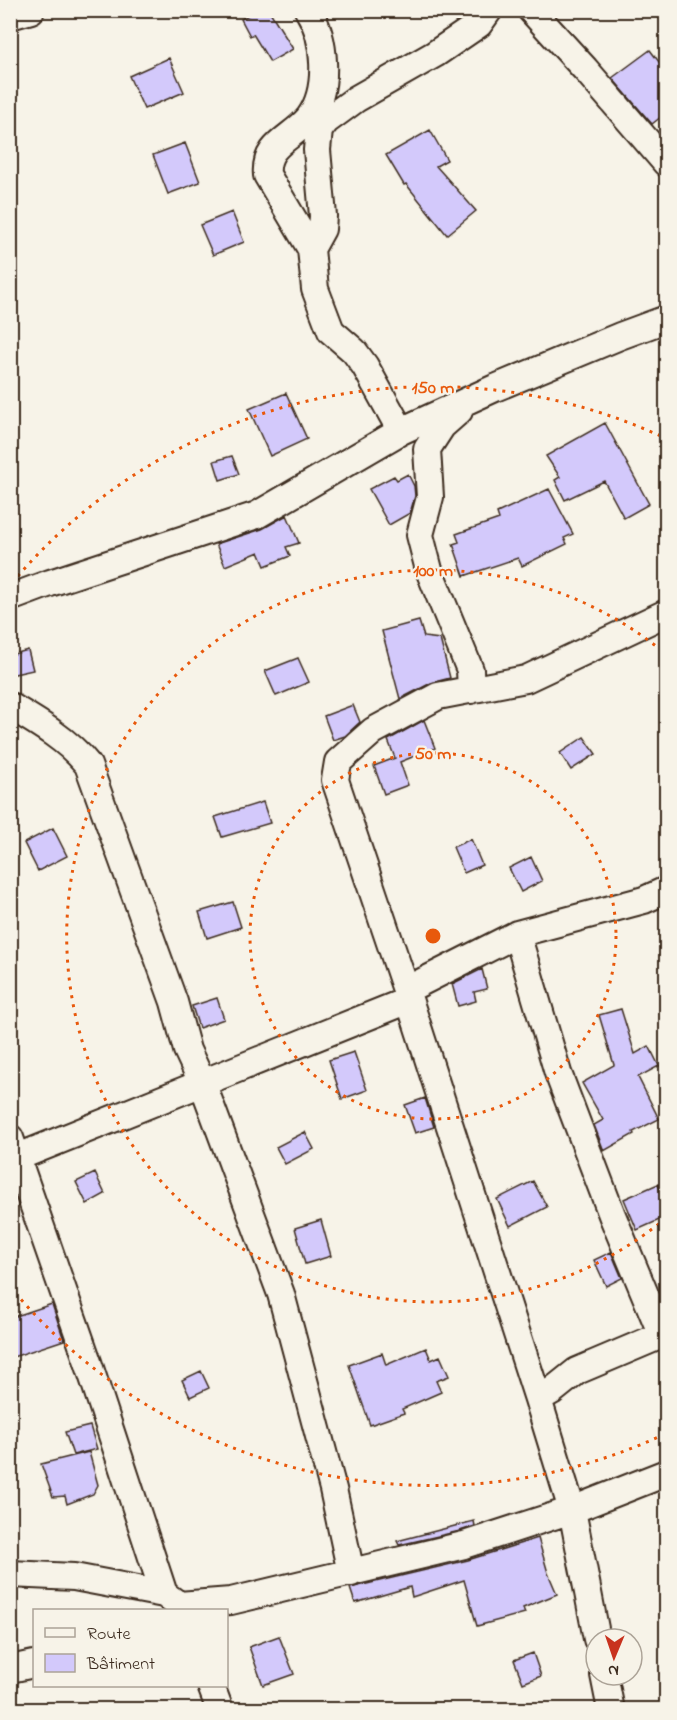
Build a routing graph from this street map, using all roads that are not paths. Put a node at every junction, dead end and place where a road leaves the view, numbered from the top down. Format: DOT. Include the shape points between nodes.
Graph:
graph roads {
  1 [pos="31,10"];
  2 [pos="308,10"];
  3 [pos="489,10"];
  4 [pos="531,10"];
  5 [pos="10,16"];
  6 [pos="666,163"];
  7 [pos="311,249"];
  8 [pos="666,319"];
  9 [pos="495,388"];
  10 [pos="401,431"];
  11 [pos="10,598"];
  12 [pos="666,613"];
  13 [pos="471,690"];
  14 [pos="10,706"];
  15 [pos="666,890"];
  16 [pos="518,934"];
  17 [pos="408,995"];
  18 [pos="202,1082"];
  19 [pos="15,1158"];
  20 [pos="664,1334"];
  21 [pos="538,1399"];
  22 [pos="666,1473"];
  23 [pos="572,1510"];
  24 [pos="351,1573"];
  25 [pos="10,1574"];
  26 [pos="175,1603"];
  27 [pos="228,1606"];
  28 [pos="595,1627"];
  29 [pos="33,1664"];
  30 [pos="10,1669"];
  31 [pos="211,1687"];
  32 [pos="606,1687"];
  33 [pos="220,1710"];
  34 [pos="611,1710"];
  1 -- 5 [label="street"];
  2 -- 7 [label="street" via="320,35 323,73 319,96 310,116 272,151 266,168"];
  3 -- 7 [label="street" via="479,24 356,99 319,129 323,216 322,229"];
  4 -- 6 [label="street"];
  7 -- 10 [label="street" via="313,284 331,331 365,366"];
  8 -- 9 [label="street"];
  9 -- 10 [label="street"];
  9 -- 13 [label="street" via="452,415 427,448 430,497 420,535 429,570 470,670"];
  10 -- 11 [label="street" via="257,515"];
  12 -- 13 [label="street" via="526,679"];
  13 -- 17 [label="street" via="438,696 373,731 336,768 338,791"];
  14 -- 18 [label="street" via="37,722 88,765 174,1002 187,1050"];
  15 -- 16 [label="street" via="644,900"];
  16 -- 17 [label="street"];
  16 -- 20 [label="street" via="558,1073 612,1215"];
  17 -- 18 [label="street"];
  17 -- 21 [label="street"];
  18 -- 19 [label="street"];
  18 -- 24 [label="street" via="281,1294"];
  19 -- 26 [label="street"];
  20 -- 21 [label="street" via="577,1371"];
  21 -- 23 [label="street"];
  22 -- 23 [label="street"];
  23 -- 24 [label="street" via="464,1545"];
  23 -- 28 [label="street"];
  24 -- 27 [label="street"];
  25 -- 26 [label="street" via="74,1576"];
  26 -- 27 [label="street"];
  29 -- 30 [label="street"];
  31 -- 33 [label="street"];
  32 -- 34 [label="street"];
}
